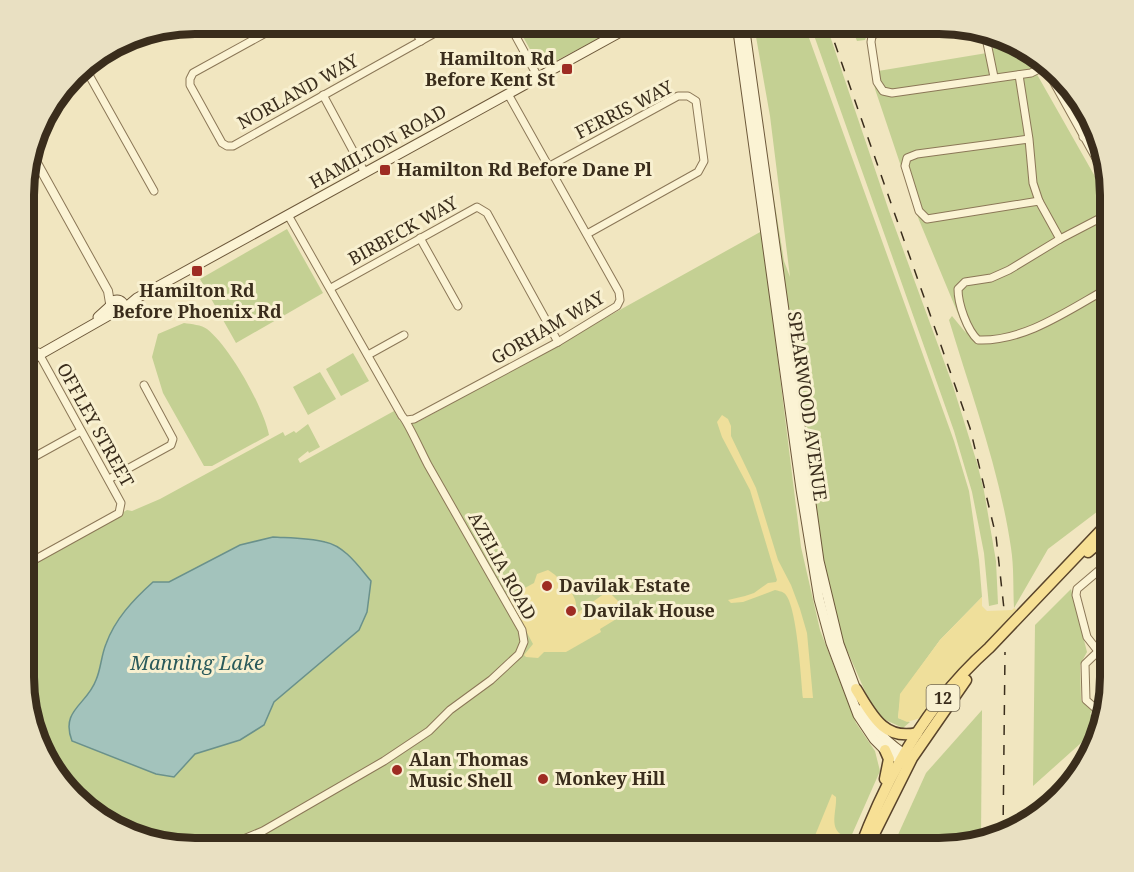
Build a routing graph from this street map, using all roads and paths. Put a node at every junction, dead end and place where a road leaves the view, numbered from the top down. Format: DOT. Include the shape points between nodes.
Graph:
graph roads {
  1 [pos="262,35"];
  2 [pos="417,35"];
  3 [pos="432,35"];
  4 [pos="515,35"];
  5 [pos="614,35"];
  6 [pos="739,35"];
  7 [pos="746,35"];
  8 [pos="874,35"];
  9 [pos="421,41"];
  10 [pos="987,42"];
  11 [pos="1039,70"];
  12 [pos="89,74"];
  13 [pos="1019,75"];
  14 [pos="538,77"];
  15 [pos="994,77"];
  16 [pos="1060,90"];
  17 [pos="507,94"];
  18 [pos="323,95"];
  19 [pos="1087,135"];
  20 [pos="1083,137"];
  21 [pos="1029,139"];
  22 [pos="1095,157"];
  23 [pos="38,165"];
  24 [pos="548,167"];
  25 [pos="364,173"];
  26 [pos="154,191"];
  27 [pos="1039,201"];
  28 [pos="288,215"];
  29 [pos="1100,218"];
  30 [pos="587,234"];
  31 [pos="420,238"];
  32 [pos="1060,239"];
  33 [pos="331,288"];
  34 [pos="1100,293"];
  35 [pos="136,298"];
  36 [pos="113,304"];
  37 [pos="458,306"];
  38 [pos="404,335"];
  39 [pos="558,342"];
  40 [pos="39,353"];
  41 [pos="34,355"];
  42 [pos="368,355"];
  43 [pos="34,356"];
  44 [pos="144,386"];
  45 [pos="407,420"];
  46 [pos="81,431"];
  47 [pos="35,457"];
  48 [pos="109,479"];
  49 [pos="1099,532"];
  50 [pos="1099,542"];
  51 [pos="35,560"];
  52 [pos="1099,570"];
  53 [pos="1047,587"];
  54 [pos="989,648"];
  55 [pos="1098,651"];
  56 [pos="856,689"];
  57 [pos="1096,708"];
  58 [pos="917,733"];
  59 [pos="885,750"];
  60 [pos="906,759"];
  61 [pos="882,794"];
  62 [pos="248,837"];
  63 [pos="864,838"];
  64 [pos="871,838"];
  1 -- 18 [label="street, NORLAND WAY" via="193,73 190,79 222,143 233,146"];
  2 -- 9 [label="street"];
  3 -- 9 [label="street, NORLAND WAY"];
  4 -- 14 [label="street"];
  5 -- 14 [label="main road, HAMILTON ROAD"];
  6 -- 59 [label="main road, SPEARWOOD AVENUE" via="819,599 858,715"];
  7 -- 56 [label="main road, SPEARWOOD AVENUE" via="819,561 839,644"];
  8 -- 15 [label="street" via="871,42 877,82 883,91 892,93"];
  9 -- 18 [label="street, NORLAND WAY"];
  10 -- 15 [label="street"];
  11 -- 13 [label="street"];
  12 -- 26 [label="street"];
  13 -- 15 [label="street"];
  13 -- 21 [label="street"];
  14 -- 17 [label="main road, HAMILTON ROAD"];
  16 -- 20 [label="street"];
  17 -- 24 [label="street, GORHAM WAY"];
  17 -- 25 [label="main road, HAMILTON ROAD"];
  18 -- 25 [label="street"];
  19 -- 20 [label="street"];
  20 -- 22 [label="street"];
  21 -- 27 [label="street" via="1033,183"];
  21 -- 27 [label="street" via="917,154 908,158 905,166 919,211 927,219"];
  23 -- 36 [label="street"];
  24 -- 30 [label="street, GORHAM WAY"];
  24 -- 30 [label="street, FERRIS WAY" via="678,96 696,101 704,161 698,172"];
  25 -- 28 [label="main road, HAMILTON ROAD"];
  27 -- 32 [label="street"];
  28 -- 33 [label="street, AZELIA ROAD"];
  28 -- 35 [label="main road, HAMILTON ROAD"];
  29 -- 32 [label="street"];
  30 -- 39 [label="street, GORHAM WAY" via="620,300 617,306"];
  31 -- 33 [label="street, BIRBECK WAY"];
  31 -- 37 [label="street"];
  31 -- 39 [label="street, BIRBECK WAY" via="477,207 487,213"];
  32 -- 34 [label="street" via="1009,270 965,282 958,289 972,335 987,341 1018,334"];
  33 -- 42 [label="street, AZELIA ROAD"];
  35 -- 36 [label="main road, HAMILTON ROAD"];
  35 -- 36 [label="main road, HAMILTON ROAD" via="124,309 123,303"];
  36 -- 40 [label="main road"];
  38 -- 42 [label="street"];
  39 -- 45 [label="street, GORHAM WAY"];
  40 -- 41 [label="main road"];
  40 -- 43 [label="main road"];
  40 -- 46 [label="street, OFFLEY STREET"];
  42 -- 45 [label="street, AZELIA ROAD"];
  44 -- 48 [label="street" via="173,440 171,445"];
  45 -- 62 [label="street, AZELIA ROAD" via="426,462 522,630 524,642 519,654 429,731 334,791"];
  46 -- 47 [label="street"];
  46 -- 48 [label="street, OFFLEY STREET"];
  48 -- 51 [label="street, OFFLEY STREET" via="121,503 119,513"];
  49 -- 53 [label="main road, 12"];
  50 -- 53 [label="main road, 12"];
  52 -- 55 [label="street" via="1077,589 1076,595 1087,637"];
  53 -- 54 [label="main road, 12"];
  54 -- 58 [label="main road, 12" via="952,686"];
  54 -- 60 [label="main road, 12"];
  55 -- 57 [label="street" via="1084,669 1086,699"];
  56 -- 58 [label="main road" via="876,720 889,730 901,735"];
  56 -- 60 [label="main road, SPEARWOOD AVENUE" via="871,724"];
  58 -- 60 [label="main road, 12"];
  59 -- 60 [label="main road, SPEARWOOD AVENUE"];
  59 -- 61 [label="main road" via="889,759"];
  60 -- 61 [label="main road, 12"];
  60 -- 64 [label="main road, 12"];
  61 -- 63 [label="main road, 12"];
}
